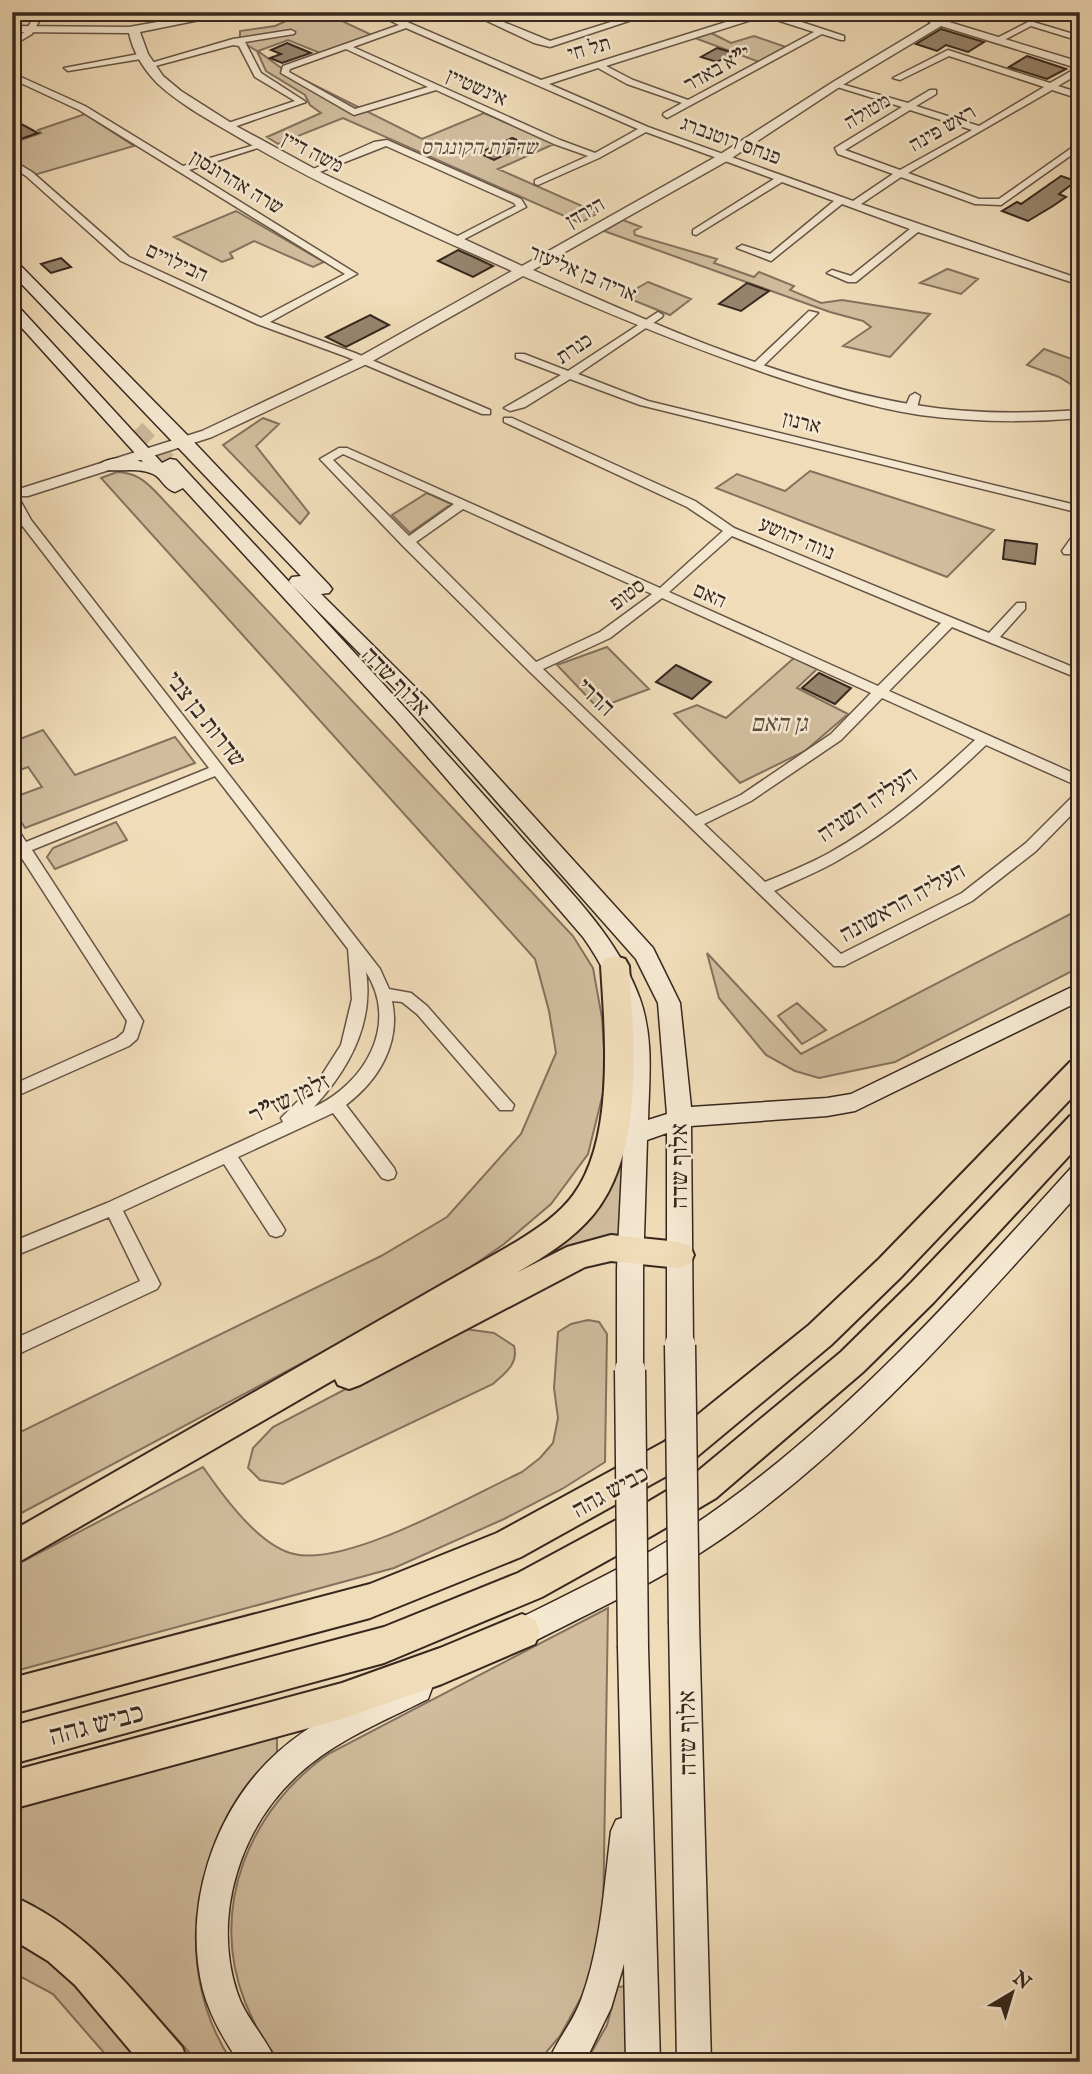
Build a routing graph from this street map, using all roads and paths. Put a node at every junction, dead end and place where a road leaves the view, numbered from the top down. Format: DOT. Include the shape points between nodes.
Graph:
graph roads {
  1 [pos="40,12"];
  2 [pos="234,12"];
  3 [pos="377,12"];
  4 [pos="472,12"];
  5 [pos="629,12"];
  6 [pos="652,12"];
  7 [pos="740,12"];
  8 [pos="957,12"];
  9 [pos="765,13"];
  10 [pos="639,16"];
  11 [pos="752,17"];
  12 [pos="937,18"];
  13 [pos="406,25"];
  14 [pos="133,29"];
  15 [pos="12,30"];
  16 [pos="29,30"];
  17 [pos="291,32"];
  18 [pos="820,32"];
  19 [pos="841,38"];
  20 [pos="1080,39"];
  21 [pos="997,40"];
  22 [pos="233,42"];
  23 [pos="12,44"];
  24 [pos="345,46"];
  25 [pos="146,60"];
  26 [pos="596,64"];
  27 [pos="1080,67"];
  28 [pos="68,68"];
  29 [pos="12,76"];
  30 [pos="897,78"];
  31 [pos="542,83"];
  32 [pos="837,84"];
  33 [pos="1049,86"];
  34 [pos="434,88"];
  35 [pos="933,92"];
  36 [pos="1080,96"];
  37 [pos="689,103"];
  38 [pos="908,107"];
  39 [pos="667,115"];
  40 [pos="228,126"];
  41 [pos="645,130"];
  42 [pos="980,130"];
  43 [pos="258,145"];
  44 [pos="1080,145"];
  45 [pos="718,155"];
  46 [pos="596,156"];
  47 [pos="12,163"];
  48 [pos="180,170"];
  49 [pos="309,173"];
  50 [pos="898,175"];
  51 [pos="780,178"];
  52 [pos="538,182"];
  53 [pos="841,201"];
  54 [pos="854,205"];
  55 [pos="917,228"];
  56 [pos="696,232"];
  57 [pos="455,241"];
  58 [pos="742,248"];
  59 [pos="12,265"];
  60 [pos="522,269"];
  61 [pos="832,273"];
  62 [pos="12,274"];
  63 [pos="1080,282"];
  64 [pos="12,294"];
  65 [pos="12,308"];
  66 [pos="813,313"];
  67 [pos="652,319"];
  68 [pos="261,322"];
  69 [pos="520,356"];
  70 [pos="357,358"];
  71 [pos="763,361"];
  72 [pos="569,375"];
  73 [pos="913,402"];
  74 [pos="1080,402"];
  75 [pos="509,414"];
  76 [pos="1080,414"];
  77 [pos="114,423"];
  78 [pos="143,427"];
  79 [pos="140,451"];
  80 [pos="175,454"];
  81 [pos="326,460"];
  82 [pos="105,462"];
  83 [pos="16,497"];
  84 [pos="462,504"];
  85 [pos="1080,510"];
  86 [pos="730,531"];
  87 [pos="1080,534"];
  88 [pos="407,543"];
  89 [pos="1068,551"];
  90 [pos="660,594"];
  91 [pos="1021,606"];
  92 [pos="949,622"];
  93 [pos="991,639"];
  94 [pos="534,668"];
  95 [pos="1080,675"];
  96 [pos="879,693"];
  97 [pos="984,739"];
  98 [pos="217,770"];
  99 [pos="1080,782"];
  100 [pos="1080,797"];
  101 [pos="694,822"];
  102 [pos="12,831"];
  103 [pos="24,848"];
  104 [pos="764,889"];
  105 [pos="351,945"];
  106 [pos="839,962"];
  107 [pos="615,966"];
  108 [pos="1080,991"];
  109 [pos="385,994"];
  110 [pos="1080,1070"];
  111 [pos="678,1088"];
  112 [pos="12,1092"];
  113 [pos="336,1104"];
  114 [pos="506,1105"];
  115 [pos="745,1109"];
  116 [pos="679,1118"];
  117 [pos="1080,1124"];
  118 [pos="638,1133"];
  119 [pos="227,1155"];
  120 [pos="388,1173"];
  121 [pos="1080,1175"];
  122 [pos="113,1208"];
  123 [pos="276,1230"];
  124 [pos="12,1250"];
  125 [pos="632,1250"];
  126 [pos="679,1255"];
  127 [pos="12,1349"];
  128 [pos="12,1550"];
  129 [pos="522,1632"];
  130 [pos="12,1696"];
  131 [pos="12,1745"];
  132 [pos="636,1762"];
  133 [pos="12,1790"];
  134 [pos="12,1916"];
  135 [pos="167,2062"];
  136 [pos="259,2062"];
  137 [pos="565,2062"];
  138 [pos="643,2062"];
  139 [pos="694,2062"];
  1 -- 16 [label="street"];
  2 -- 14 [label="street"];
  3 -- 13 [label="street, פנחס רוטנברג"];
  4 -- 10 [label="street" via="550,44"];
  5 -- 10 [label="street"];
  6 -- 10 [label="street"];
  7 -- 11 [label="street"];
  8 -- 12 [label="street, הירדן"];
  9 -- 11 [label="street, תל חי"];
  9 -- 18 [label="street"];
  11 -- 26 [label="street, תל חי"];
  12 -- 21 [label="street"];
  12 -- 32 [label="street, הירדן"];
  12 -- 45 [label="street, הירדן"];
  13 -- 24 [label="street"];
  13 -- 31 [label="street, פנחס רוטנברג"];
  14 -- 16 [label="street"];
  14 -- 25 [label="street, משה דיין"];
  15 -- 16 [label="street"];
  16 -- 23 [label="street"];
  17 -- 22 [label="street"];
  18 -- 19 [label="street"];
  18 -- 37 [label="street, י\"א באדר"];
  20 -- 21 [label="street" via="1030,23"];
  21 -- 27 [label="street"];
  22 -- 25 [label="street"];
  22 -- 40 [label="street" via="242,44 258,75 302,99"];
  24 -- 34 [label="street, אינשטיין"];
  24 -- 34 [label="street" via="285,72 354,112"];
  25 -- 28 [label="street"];
  25 -- 40 [label="street, משה דיין" via="173,90"];
  26 -- 31 [label="street, תל חי"];
  26 -- 37 [label="street"];
  27 -- 33 [label="street, ראש פינה"];
  29 -- 48 [label="street, שרה אהרונסון" via="82,108"];
  30 -- 33 [label="street" via="948,53"];
  31 -- 41 [label="street, פנחס רוטנברג"];
  32 -- 38 [label="street"];
  32 -- 45 [label="street, הירדן"];
  33 -- 36 [label="street"];
  33 -- 42 [label="street, ראש פינה"];
  34 -- 46 [label="street, אינשטיין"];
  35 -- 38 [label="street, מטולה"];
  37 -- 39 [label="street, י\"א באדר"];
  38 -- 42 [label="street"];
  38 -- 50 [label="street, מטולה" via="840,148 846,156"];
  40 -- 43 [label="street, משה דיין"];
  41 -- 45 [label="street, פנחס רוטנברג"];
  41 -- 46 [label="street"];
  42 -- 50 [label="street, ראש פינה"];
  43 -- 48 [label="street"];
  43 -- 49 [label="street, משה דיין"];
  44 -- 50 [label="street" via="1001,202 978,202"];
  45 -- 51 [label="street, פנחס רוטנברג"];
  45 -- 60 [label="street, הירדן"];
  45 -- 60 [label="street, הירדן"];
  46 -- 52 [label="street"];
  47 -- 68 [label="street, הבילויים" via="122,256"];
  48 -- 68 [label="street, שרה אהרונסון" via="352,274"];
  49 -- 57 [label="street, משה דיין"];
  49 -- 57 [label="street" via="387,144 518,201 521,207"];
  50 -- 54 [label="street, ראש פינה"];
  51 -- 53 [label="street, פנחס רוטנברג"];
  51 -- 56 [label="street"];
  53 -- 54 [label="street, פנחס רוטנברג"];
  53 -- 58 [label="street" via="771,258"];
  54 -- 55 [label="street, פנחס רוטנברג"];
  55 -- 61 [label="street" via="852,280"];
  55 -- 63 [label="street, פנחס רוטנברג"];
  57 -- 60 [label="street, משה דיין"];
  59 -- 80 [label="main road"];
  60 -- 67 [label="street, אריה בן אליעזר"];
  60 -- 70 [label="street, הירדן"];
  62 -- 78 [label="main road"];
  64 -- 78 [label="main road"];
  65 -- 77 [label="main road"];
  66 -- 71 [label="street"];
  67 -- 71 [label="street, אריה בן אליעזר"];
  67 -- 72 [label="street, כנרת"];
  68 -- 70 [label="street, הבילויים"];
  69 -- 72 [label="street, ארנון"];
  70 -- 75 [label="street, כנרת" via="486,412 496,406"];
  70 -- 80 [label="street, הירדן"];
  71 -- 73 [label="street, אריה בן אליעזר" via="866,399"];
  72 -- 75 [label="street, כנרת"];
  72 -- 85 [label="street, ארנון" via="644,403"];
  73 -- 74 [label="street, אריה בן אליעזר" via="1032,408"];
  73 -- 76 [label="street, אריה בן אליעזר" via="1003,418"];
  75 -- 86 [label="street, נווה יהושע" via="691,505"];
  77 -- 79 [label="main road"];
  77 -- 82 [label="main road" via="120,443"];
  79 -- 80 [label="main road"];
  79 -- 80 [label="street, הירדן"];
  79 -- 82 [label="street, הירדן"];
  80 -- 82 [label="main road"];
  80 -- 107 [label="main road, אלוף שדה" via="591,931"];
  80 -- 111 [label="main road, אלוף שדה" via="344,611 448,735 645,954 669,1003"];
  81 -- 84 [label="street, האם" via="343,450"];
  81 -- 88 [label="street, הררי"];
  82 -- 83 [label="street, הירדן"];
  83 -- 98 [label="street, שדרות בן צבי" via="25,521"];
  84 -- 88 [label="street"];
  84 -- 90 [label="street, האם"];
  86 -- 90 [label="street, סטופ"];
  86 -- 92 [label="street, נווה יהושע"];
  87 -- 89 [label="street"];
  88 -- 94 [label="street, הררי"];
  90 -- 94 [label="street, סטופ" via="605,635"];
  90 -- 96 [label="street, האם"];
  91 -- 93 [label="street"];
  92 -- 93 [label="street, נווה יהושע"];
  92 -- 96 [label="street"];
  93 -- 95 [label="street, נווה יהושע"];
  94 -- 101 [label="street, הררי"];
  96 -- 97 [label="street, האם"];
  96 -- 101 [label="street" via="836,737 795,768 746,799"];
  97 -- 99 [label="street, האם"];
  97 -- 104 [label="street, העליה השניה" via="892,820 835,856"];
  98 -- 103 [label="street"];
  98 -- 105 [label="street, שדרות בן צבי"];
  100 -- 106 [label="street, העליה הראשונה" via="1031,847 967,897"];
  101 -- 104 [label="street, הררי"];
  102 -- 103 [label="street"];
  103 -- 112 [label="street" via="135,1021 123,1042"];
  104 -- 106 [label="street, הררי"];
  105 -- 109 [label="street, זלמן שז\"ר" via="375,973"];
  105 -- 119 [label="street, זלמן שז\"ר" via="361,986 360,1010 342,1059 304,1107"];
  107 -- 118 [label="main road, אלוף שדה" via="637,1020"];
  107 -- 128 [label="highway" via="616,1088 610,1147 595,1188 563,1226"];
  108 -- 115 [label="main road" via="855,1102"];
  109 -- 113 [label="street, זלמן שז\"ר" via="388,1028 375,1066 362,1084"];
  109 -- 114 [label="street" via="406,997 422,1010"];
  110 -- 130 [label="highway, כביש גהה" via="820,1335 705,1432 653,1467 509,1545 370,1601"];
  111 -- 115 [label="main road" via="699,1101"];
  111 -- 116 [label="main road, אלוף שדה"];
  113 -- 119 [label="street, זלמן שז\"ר"];
  113 -- 120 [label="street"];
  115 -- 116 [label="main road"];
  116 -- 118 [label="main road"];
  116 -- 126 [label="main road, אלוף שדה"];
  117 -- 131 [label="highway, כביש גהה" via="852,1362 704,1487 643,1523 530,1585 384,1645"];
  118 -- 125 [label="main road, אלוף שדה"];
  119 -- 122 [label="street, זלמן שז\"ר"];
  119 -- 123 [label="street"];
  121 -- 129 [label="main road" via="882,1386 762,1492 666,1556"];
  122 -- 124 [label="street, זלמן שז\"ר"];
  122 -- 127 [label="street" via="151,1284"];
  125 -- 126 [label="highway"];
  125 -- 128 [label="highway" via="591,1251 554,1266"];
  125 -- 132 [label="main road, אלוף שדה, bridge"];
  126 -- 139 [label="main road, אלוף שדה, bridge"];
  129 -- 133 [label="highway" via="342,1701"];
  129 -- 136 [label="main road" via="303,1751 273,1779 242,1821 217,1889 215,1963 221,1994"];
  132 -- 137 [label="main road" via="605,1984 586,2031"];
  132 -- 138 [label="main road, אלוף שדה"];
  134 -- 135 [label="highway" via="62,1947 89,1971"];
}
